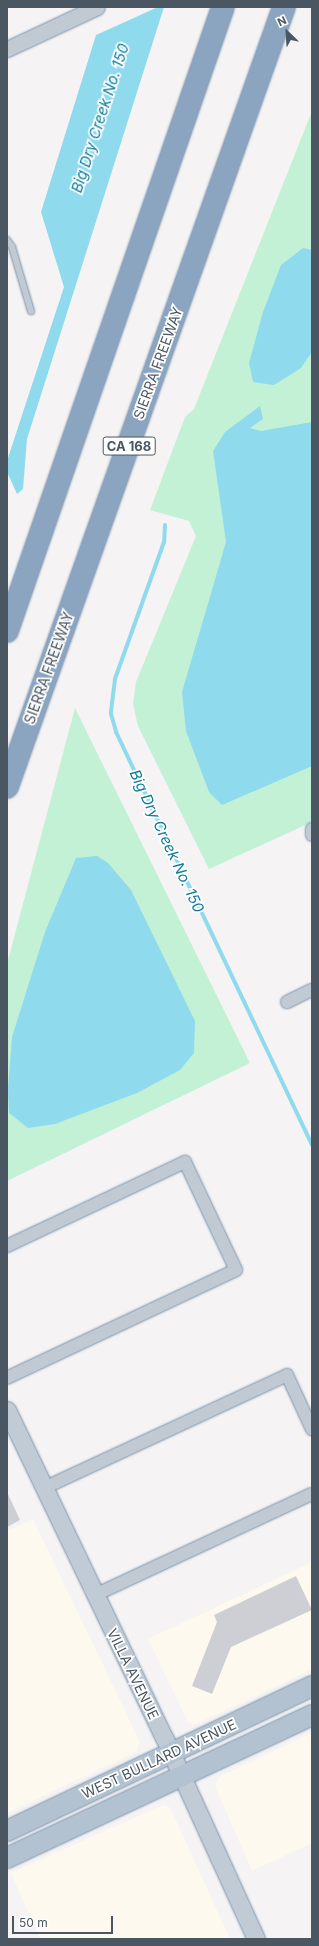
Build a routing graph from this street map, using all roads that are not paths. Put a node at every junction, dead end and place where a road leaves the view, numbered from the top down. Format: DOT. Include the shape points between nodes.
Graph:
graph roads {
  1 [pos="97,7"];
  2 [pos="223,7"];
  3 [pos="284,7"];
  4 [pos="7,49"];
  5 [pos="7,240"];
  6 [pos="31,311"];
  7 [pos="7,630"];
  8 [pos="7,787"];
  9 [pos="312,829"];
  10 [pos="312,835"];
  11 [pos="312,990"];
  12 [pos="287,1002"];
  13 [pos="7,1246"];
  14 [pos="7,1378"];
  15 [pos="7,1410"];
  16 [pos="312,1429"];
  17 [pos="44,1488"];
  18 [pos="312,1494"];
  19 [pos="95,1595"];
  20 [pos="312,1686"];
  21 [pos="312,1715"];
  22 [pos="171,1753"];
  23 [pos="182,1776"];
  24 [pos="7,1831"];
  25 [pos="7,1858"];
  26 [pos="256,1939"];
  1 -- 4 [label="street"];
  2 -- 7 [label="highway"];
  3 -- 8 [label="highway, SIERRA FREEWAY / CA 168"];
  5 -- 6 [label="lane" via="12,247"];
  9 -- 10 [label="street"];
  11 -- 12 [label="street"];
  13 -- 14 [label="street" via="185,1162 236,1270"];
  15 -- 17 [label="main road, VILLA AVENUE"];
  16 -- 17 [label="street" via="287,1375"];
  17 -- 19 [label="main road, VILLA AVENUE"];
  18 -- 19 [label="street"];
  19 -- 22 [label="main road, VILLA AVENUE"];
  20 -- 22 [label="main road, WEST BULLARD AVENUE"];
  21 -- 23 [label="main road, WEST BULLARD AVENUE"];
  22 -- 23 [label="main road, VILLA AVENUE"];
  22 -- 24 [label="main road, WEST BULLARD AVENUE"];
  23 -- 25 [label="main road, WEST BULLARD AVENUE"];
  23 -- 26 [label="main road, VILLA AVENUE"];
}
